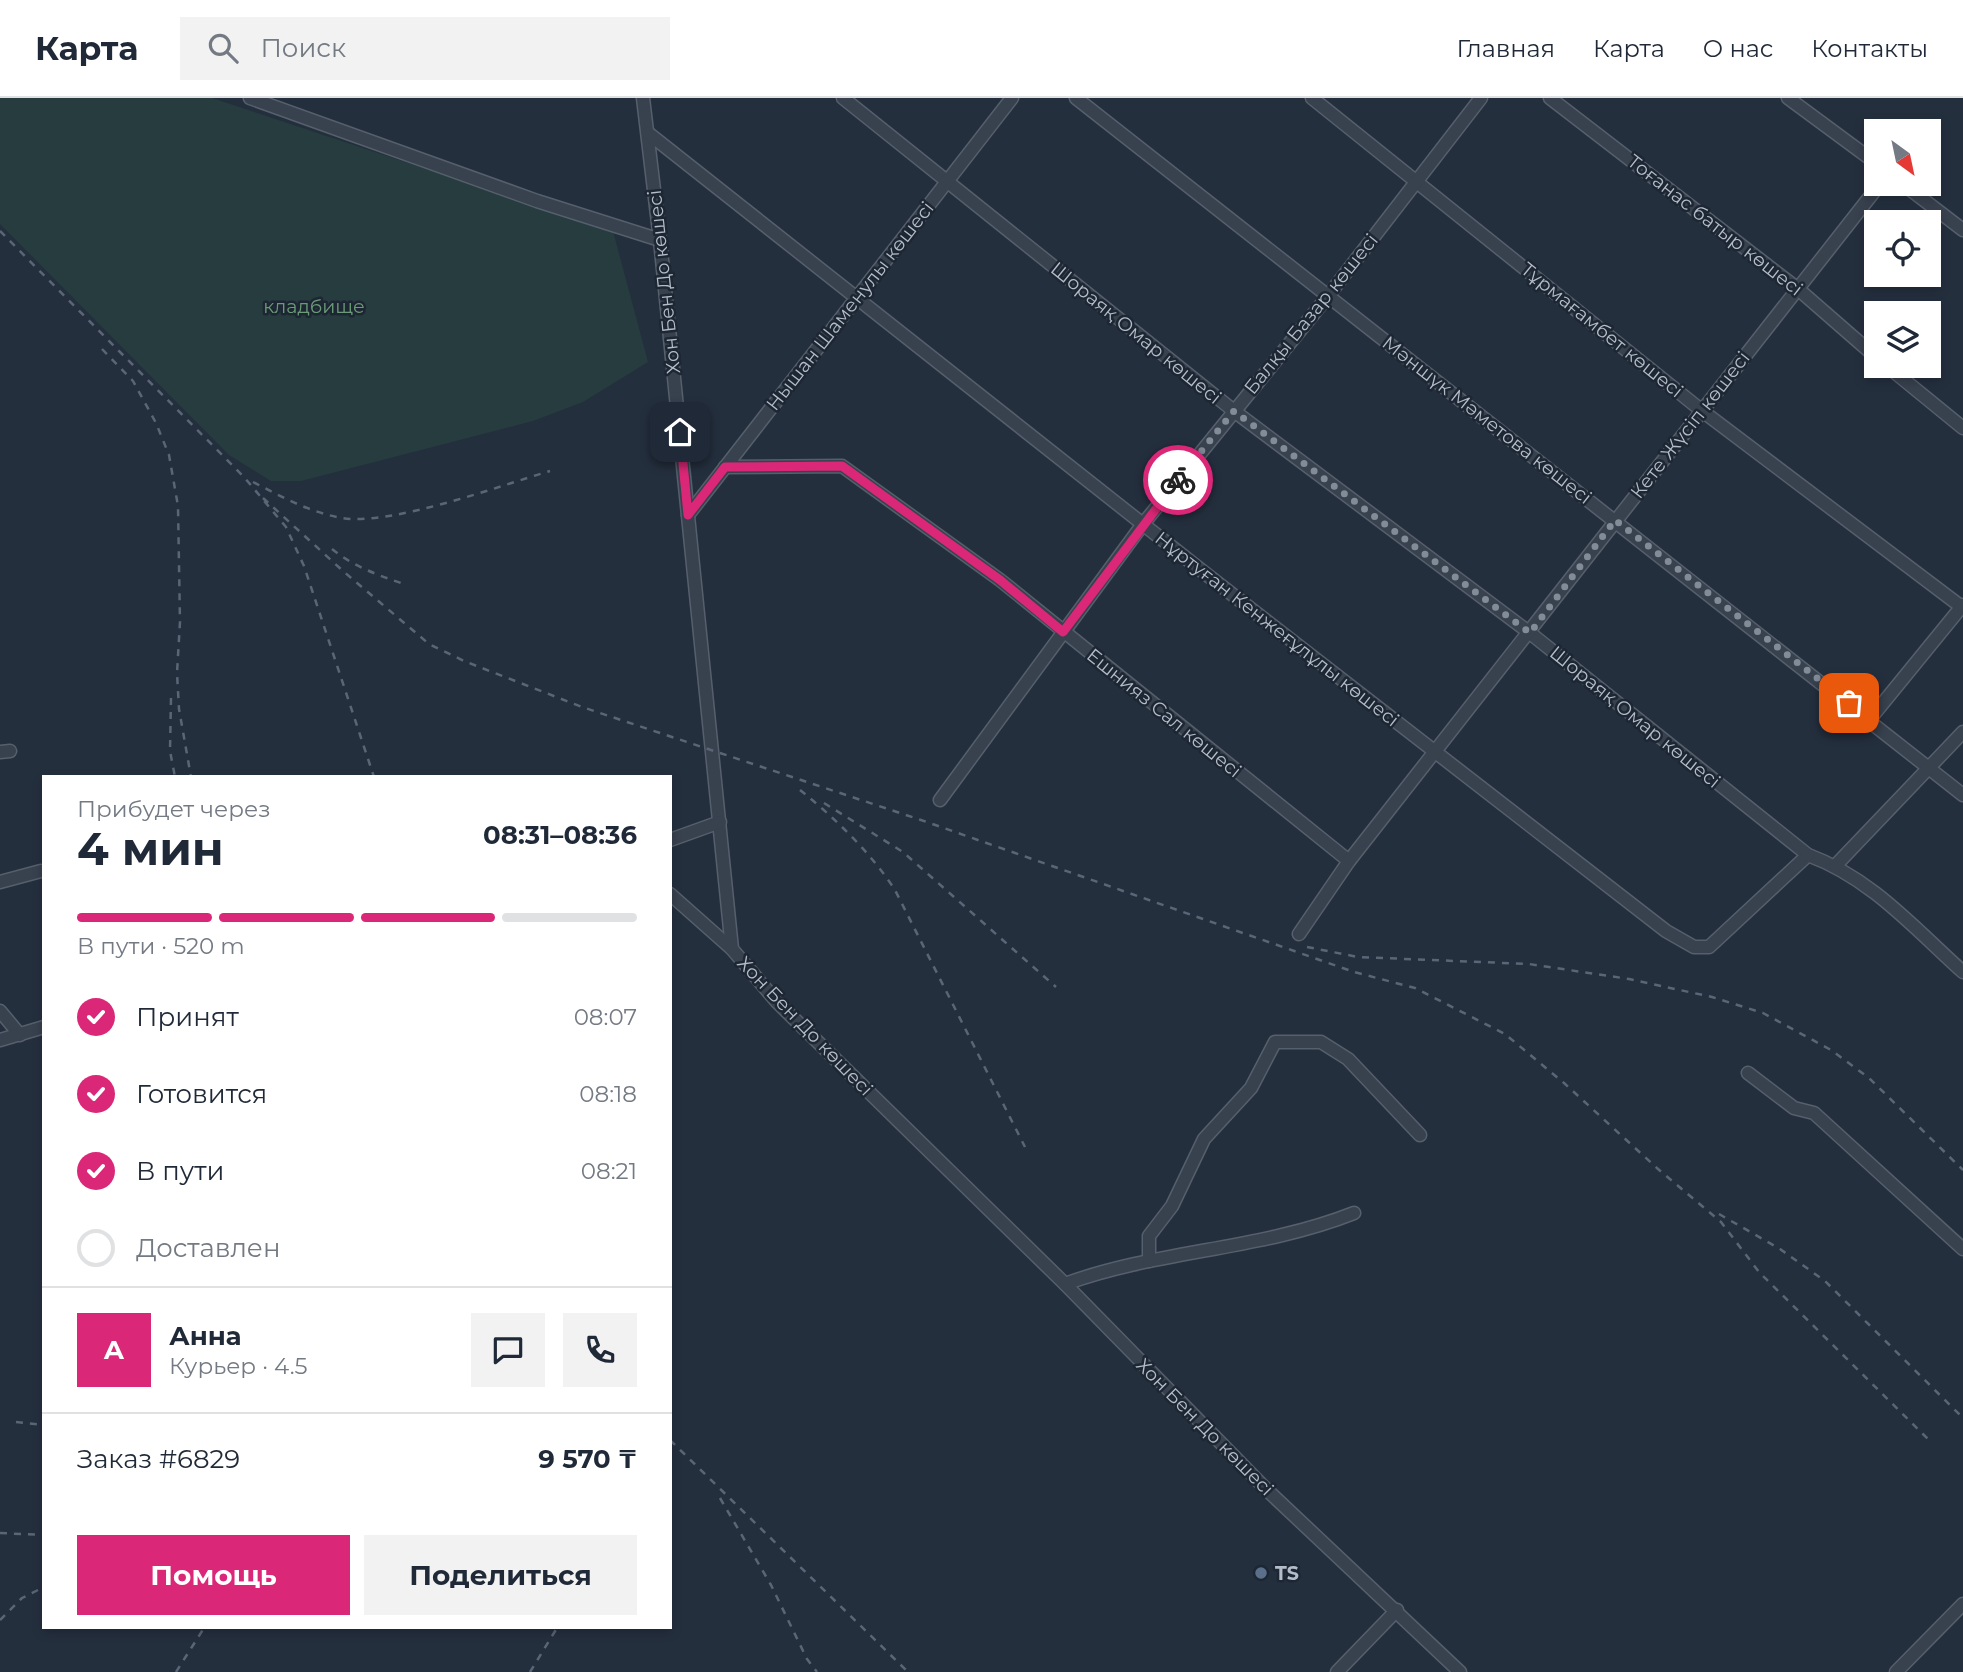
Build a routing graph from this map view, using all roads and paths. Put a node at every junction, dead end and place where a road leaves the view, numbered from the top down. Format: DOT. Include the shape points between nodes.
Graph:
graph roads {
  1 [pos="250,98"];
  2 [pos="643,98"];
  3 [pos="843,98"];
  4 [pos="1012,98"];
  5 [pos="1076,98"];
  6 [pos="1312,98"];
  7 [pos="1481,98"];
  8 [pos="1550,98"];
  9 [pos="1788,98"];
  10 [pos="648,132"];
  11 [pos="1864,154"];
  12 [pos="1417,180"];
  13 [pos="947,182"];
  14 [pos="1871,196"];
  15 [pos="1919,196"];
  16 [pos="1963,230"];
  17 [pos="660,240"];
  18 [pos="1798,289"];
  19 [pos="1328,296"];
  20 [pos="856,298"];
  21 [pos="1864,346"];
  22 [pos="1902,378"];
  23 [pos="1701,410"];
  24 [pos="1234,411"];
  25 [pos="1963,428"];
  26 [pos="725,467"];
  27 [pos="688,515"];
  28 [pos="1615,520"];
  29 [pos="1143,524"];
  30 [pos="1963,607"];
  31 [pos="1063,632"];
  32 [pos="1530,633"];
  33 [pos="1870,719"];
  34 [pos="1963,732"];
  35 [pos="1434,752"];
  36 [pos="1929,769"];
  37 [pos="1963,795"];
  38 [pos="940,800"];
  39 [pos="720,822"];
  40 [pos="672,839"];
  41 [pos="1808,855"];
  42 [pos="1349,861"];
  43 [pos="1836,865"];
  44 [pos="41,871"];
  45 [pos="0,882"];
  46 [pos="672,896"];
  47 [pos="1299,934"];
  48 [pos="732,949"];
  49 [pos="1962,968"];
  50 [pos="0,1011"];
  51 [pos="42,1028"];
  52 [pos="20,1034"];
  53 [pos="0,1040"];
  54 [pos="1748,1073"];
  55 [pos="1420,1135"];
  56 [pos="1354,1213"];
  57 [pos="1963,1249"];
  58 [pos="1149,1261"];
  59 [pos="1065,1284"];
  60 [pos="1963,1604"];
  61 [pos="1397,1610"];
  62 [pos="1337,1672"];
  63 [pos="1460,1672"];
  64 [pos="1896,1672"];
  1 -- 17 [label="street"];
  2 -- 10 [label="street, Хон Бен До көшесі"];
  3 -- 13 [label="street, Шораяқ Омар көшесі"];
  4 -- 13 [label="street, Нышан Шаменулы көшесі"];
  5 -- 19 [label="street, Мәншүк Мәметова көшесі"];
  6 -- 12 [label="street, Тұрмағамбет көшесі"];
  7 -- 12 [label="street, Балқы Базар көшесі"];
  8 -- 18 [label="street, Тоғанас батыр көшесі"];
  9 -- 11 [label="street"];
  10 -- 17 [label="street, Хон Бен До көшесі"];
  10 -- 20 [label="street, Нұртуған Кенжеғұлұлы көшесі"];
  12 -- 19 [label="street, Балқы Базар көшесі"];
  12 -- 23 [label="street, Тұрмағамбет көшесі"];
  13 -- 20 [label="street, Нышан Шаменулы көшесі"];
  13 -- 24 [label="street, Шораяқ Омар көшесі"];
  14 -- 18 [label="street, Кете Жүсіп көшесі"];
  15 -- 16 [label="street"];
  17 -- 27 [label="street, Хон Бен До көшесі"];
  18 -- 21 [label="street, Тоғанас батыр көшесі"];
  18 -- 23 [label="street, Кете Жүсіп көшесі"];
  19 -- 24 [label="street, Балқы Базар көшесі"];
  19 -- 28 [label="street, Мәншүк Мәметова көшесі"];
  20 -- 26 [label="street, Нышан Шаменулы көшесі"];
  20 -- 29 [label="street, Нұртуған Кенжеғұлұлы көшесі"];
  22 -- 25 [label="street"];
  23 -- 28 [label="street, Кете Жүсіп көшесі"];
  23 -- 30 [label="street, Тұрмағамбет көшесі"];
  24 -- 29 [label="street, Балқы Базар көшесі"];
  24 -- 32 [label="street, Шораяқ Омар көшесі"];
  26 -- 27 [label="street, Нышан Шаменулы көшесі"];
  26 -- 31 [label="street, Ешнияз Сал көшесі" via="842,466 1000,580"];
  27 -- 39 [label="street, Хон Бен До көшесі"];
  28 -- 32 [label="street, Кете Жүсіп көшесі"];
  28 -- 33 [label="street, Мәншүк Мәметова көшесі"];
  29 -- 31 [label="street, Балқы Базар көшесі"];
  29 -- 35 [label="street, Нұртуған Кенжеғұлұлы көшесі"];
  30 -- 33 [label="street"];
  31 -- 38 [label="street, Балқы Базар көшесі"];
  31 -- 42 [label="street, Ешнияз Сал көшесі"];
  32 -- 35 [label="street, Кете Жүсіп көшесі"];
  32 -- 41 [label="street, Шораяқ Омар көшесі"];
  33 -- 36 [label="street, Мәншүк Мәметова көшесі"];
  34 -- 36 [label="street"];
  35 -- 41 [label="street, Нұртуған Кенжеғұлұлы көшесі" via="1666,932 1694,947 1709,947"];
  35 -- 42 [label="street, Кете Жүсіп көшесі"];
  36 -- 37 [label="street, Мәншүк Мәметова көшесі"];
  36 -- 43 [label="street"];
  39 -- 40 [label="street"];
  39 -- 48 [label="street, Хон Бен До көшесі"];
  41 -- 43 [label="street, Шораяқ Омар көшесі"];
  42 -- 47 [label="street, Кете Жүсіп көшесі"];
  43 -- 49 [label="street, Шораяқ Омар көшесі" via="1875,891"];
  44 -- 45 [label="street"];
  46 -- 48 [label="street"];
  48 -- 59 [label="street, Хон Бен До көшесі" via="777,1002"];
  50 -- 52 [label="street"];
  51 -- 52 [label="street"];
  52 -- 53 [label="street"];
  54 -- 57 [label="street" via="1794,1108 1814,1113"];
  55 -- 58 [label="street" via="1348,1059 1321,1042 1275,1042 1251,1088 1204,1139 1172,1206 1149,1236"];
  56 -- 58 [label="street" via="1323,1225"];
  58 -- 59 [label="street"];
  59 -- 61 [label="street, Хон Бен До көшесі" via="1267,1490"];
  60 -- 64 [label="street"];
  61 -- 62 [label="street"];
  61 -- 63 [label="street, Хон Бен До көшесі"];
}
